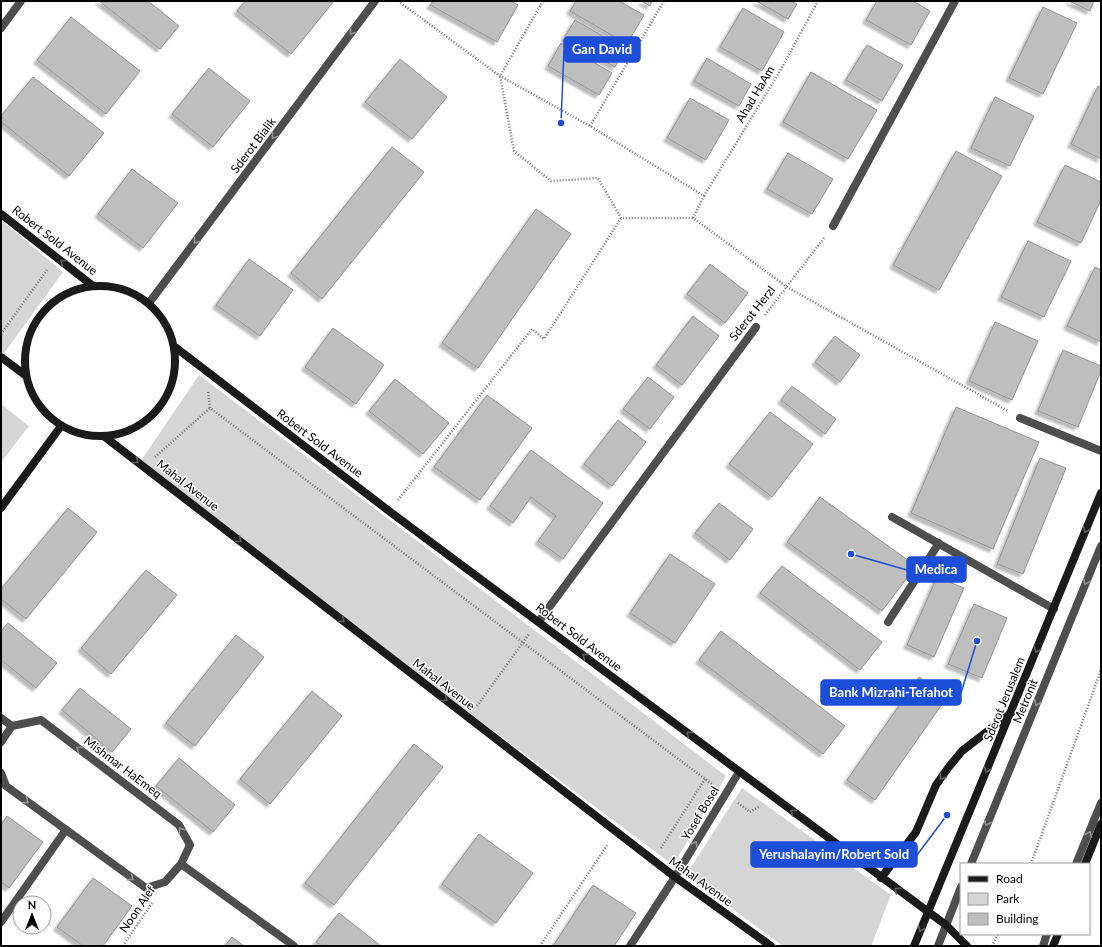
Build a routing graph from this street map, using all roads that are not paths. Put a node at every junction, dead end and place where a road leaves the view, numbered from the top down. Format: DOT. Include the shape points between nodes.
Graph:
graph roads {
  1 [pos="21,1"];
  2 [pos="375,1"];
  3 [pos="955,1"];
  4 [pos="1,28"];
  5 [pos="1,214"];
  6 [pos="833,226"];
  7 [pos="93,286"];
  8 [pos="149,303"];
  9 [pos="756,327"];
  10 [pos="175,348"];
  11 [pos="1,357"];
  12 [pos="25,375"];
  13 [pos="1020,418"];
  14 [pos="61,426"];
  15 [pos="105,437"];
  16 [pos="1101,450"];
  17 [pos="1101,493"];
  18 [pos="1,508"];
  19 [pos="892,517"];
  20 [pos="939,543"];
  21 [pos="1101,546"];
  22 [pos="1054,609"];
  23 [pos="539,621"];
  24 [pos="888,622"];
  25 [pos="1011,712"];
  26 [pos="1,718"];
  27 [pos="12,726"];
  28 [pos="1,742"];
  29 [pos="739,772"];
  30 [pos="1,774"];
  31 [pos="1101,803"];
  32 [pos="1101,824"];
  33 [pos="66,831"];
  34 [pos="971,863"];
  35 [pos="1076,863"];
  36 [pos="1085,863"];
  37 [pos="181,864"];
  38 [pos="675,877"];
  39 [pos="881,878"];
  40 [pos="960,890"];
  41 [pos="928,913"];
  42 [pos="1,922"];
  43 [pos="946,925"];
  44 [pos="1047,935"];
  45 [pos="1058,935"];
  46 [pos="294,946"];
  47 [pos="630,946"];
  48 [pos="771,946"];
  49 [pos="914,946"];
  50 [pos="938,946"];
  51 [pos="967,946"];
  52 [pos="1042,946"];
  53 [pos="1053,946"];
  1 -- 4 [label="street"];
  2 -- 8 [label="street, Sderot Bialik, one-way"];
  3 -- 6 [label="street"];
  7 -- 5 [label="street, Robert Sold Avenue, one-way"];
  7 -- 8 [label="street" via="113,287 132,293"];
  7 -- 12 [label="street" via="69,292 48,306 36,321 25,350"];
  8 -- 10 [label="street" via="166,323"];
  9 -- 23 [label="street, Sderot Herzl"];
  10 -- 15 [label="street" via="175,373 167,397 152,417 130,431"];
  10 -- 23 [label="street, Robert Sold Avenue"];
  11 -- 12 [label="street"];
  12 -- 14 [label="street" via="32,395 44,413"];
  13 -- 16 [label="street"];
  14 -- 15 [label="street" via="82,435"];
  14 -- 18 [label="street"];
  15 -- 38 [label="street, Mahal Avenue, one-way"];
  17 -- 22 [label="street, Sderot Jerusalem, one-way"];
  19 -- 20 [label="street"];
  20 -- 22 [label="street"];
  20 -- 24 [label="street"];
  21 -- 34 [label="street, Metronit, one-way"];
  22 -- 25 [label="street, Sderot Jerusalem, one-way"];
  29 -- 23 [label="street, Robert Sold Avenue, one-way"];
  25 -- 39 [label="street, one-way" via="962,751 948,768 936,785 916,832"];
  25 -- 41 [label="street, Sderot Jerusalem, one-way"];
  26 -- 27 [label="street"];
  27 -- 28 [label="street"];
  37 -- 27 [label="street, Mishmar HaEmeq, one-way" via="190,845 179,825 41,720"];
  38 -- 29 [label="street, Yosef Bosel, one-way"];
  39 -- 29 [label="street, Robert Sold Avenue, one-way"];
  30 -- 33 [label="street, one-way" via="6,786"];
  35 -- 31 [label="street, one-way"];
  32 -- 36 [label="street"];
  33 -- 37 [label="street, Mishmar HaEmeq, one-way" via="146,888 165,882"];
  33 -- 42 [label="street"];
  37 -- 46 [label="street"];
  38 -- 47 [label="street, Yosef Bosel"];
  38 -- 48 [label="street, Mahal Avenue"];
  41 -- 39 [label="street, Robert Sold Avenue, one-way"];
  40 -- 43 [label="street"];
  41 -- 43 [label="street, Robert Sold Avenue"];
  41 -- 49 [label="street, Sderot Jerusalem, one-way"];
  43 -- 50 [label="street"];
  43 -- 51 [label="street, Robert Sold Avenue"];
  44 -- 52 [label="street"];
  45 -- 53 [label="street"];
}
